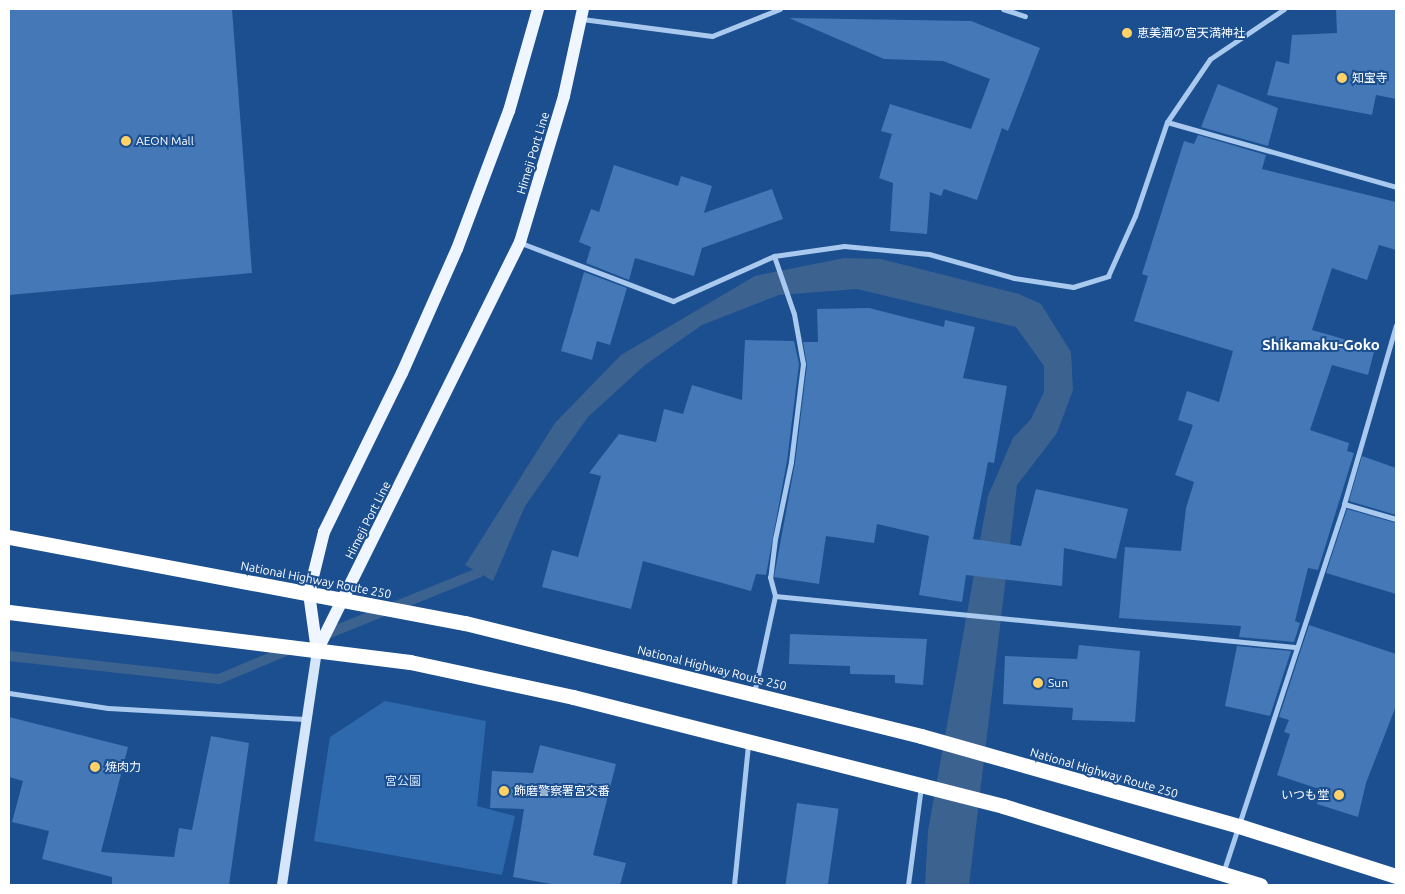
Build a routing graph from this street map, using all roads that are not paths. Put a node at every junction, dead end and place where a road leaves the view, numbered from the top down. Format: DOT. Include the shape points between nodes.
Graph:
graph roads {
  1 [pos="538,9"];
  2 [pos="780,9"];
  3 [pos="1003,9"];
  4 [pos="1284,9"];
  5 [pos="582,14"];
  6 [pos="1025,16"];
  7 [pos="1167,122"];
  8 [pos="1396,187"];
  9 [pos="520,242"];
  10 [pos="774,256"];
  11 [pos="1396,325"];
  12 [pos="1344,504"];
  13 [pos="1396,519"];
  14 [pos="9,537"];
  15 [pos="309,593"];
  16 [pos="775,596"];
  17 [pos="343,601"];
  18 [pos="9,612"];
  19 [pos="1295,647"];
  20 [pos="317,651"];
  21 [pos="9,692"];
  22 [pos="754,694"];
  23 [pos="305,718"];
  24 [pos="748,740"];
  25 [pos="921,786"];
  26 [pos="1239,826"];
  27 [pos="1222,874"];
  28 [pos="1396,876"];
  29 [pos="282,885"];
  30 [pos="734,885"];
  31 [pos="908,885"];
  32 [pos="1260,885"];
  1 -- 15 [label="main road" via="479,195 402,373 324,532"];
  2 -- 5 [label="street" via="712,36"];
  3 -- 6 [label="street"];
  4 -- 7 [label="street" via="1210,59"];
  5 -- 9 [label="main road, Himeji Port Line" via="564,96"];
  7 -- 8 [label="street"];
  7 -- 10 [label="street" via="1135,216 1108,276 1073,287 1014,278 929,254 844,246"];
  9 -- 10 [label="street" via="673,301"];
  9 -- 17 [label="main road, Himeji Port Line"];
  10 -- 16 [label="street" via="794,314 803,364 797,428 770,577"];
  11 -- 12 [label="street"];
  12 -- 13 [label="street"];
  12 -- 19 [label="street"];
  14 -- 15 [label="highway, National Highway Route 250"];
  15 -- 17 [label="highway, National Highway Route 250"];
  15 -- 20 [label="main road"];
  16 -- 19 [label="street"];
  16 -- 22 [label="street"];
  17 -- 20 [label="main road, Himeji Port Line"];
  17 -- 22 [label="highway, National Highway Route 250" via="465,622"];
  18 -- 20 [label="highway"];
  19 -- 26 [label="street"];
  20 -- 23 [label="street"];
  20 -- 24 [label="highway" via="410,662"];
  21 -- 23 [label="street" via="108,708"];
  22 -- 26 [label="highway, National Highway Route 250" via="921,736"];
  23 -- 29 [label="street"];
  24 -- 25 [label="highway"];
  24 -- 30 [label="street"];
  25 -- 27 [label="highway" via="1003,806"];
  25 -- 31 [label="street"];
  26 -- 27 [label="street"];
  26 -- 28 [label="highway, National Highway Route 250"];
  27 -- 32 [label="highway"];
}
